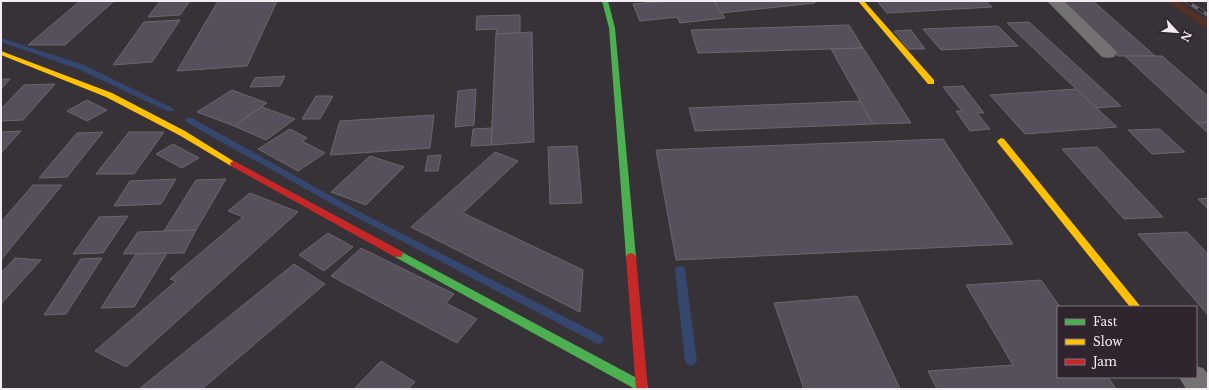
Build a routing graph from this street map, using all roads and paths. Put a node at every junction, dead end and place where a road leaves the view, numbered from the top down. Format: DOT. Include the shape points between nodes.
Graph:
graph roads {
  1 [pos="605,1"];
  2 [pos="861,1"];
  3 [pos="1055,1"];
  4 [pos="1,53"];
  5 [pos="1108,53"];
  6 [pos="931,82"];
  7 [pos="1001,141"];
  8 [pos="1135,306"];
  9 [pos="1194,378"];
  10 [pos="642,388"];
  11 [pos="1203,389"];
  1 -- 10 [label="street" via="612,28"];
  2 -- 6 [label="street"];
  3 -- 5 [label="street"];
  4 -- 10 [label="street" via="109,95 169,126 265,182"];
  7 -- 8 [label="street"];
  9 -- 11 [label="street"];
}
